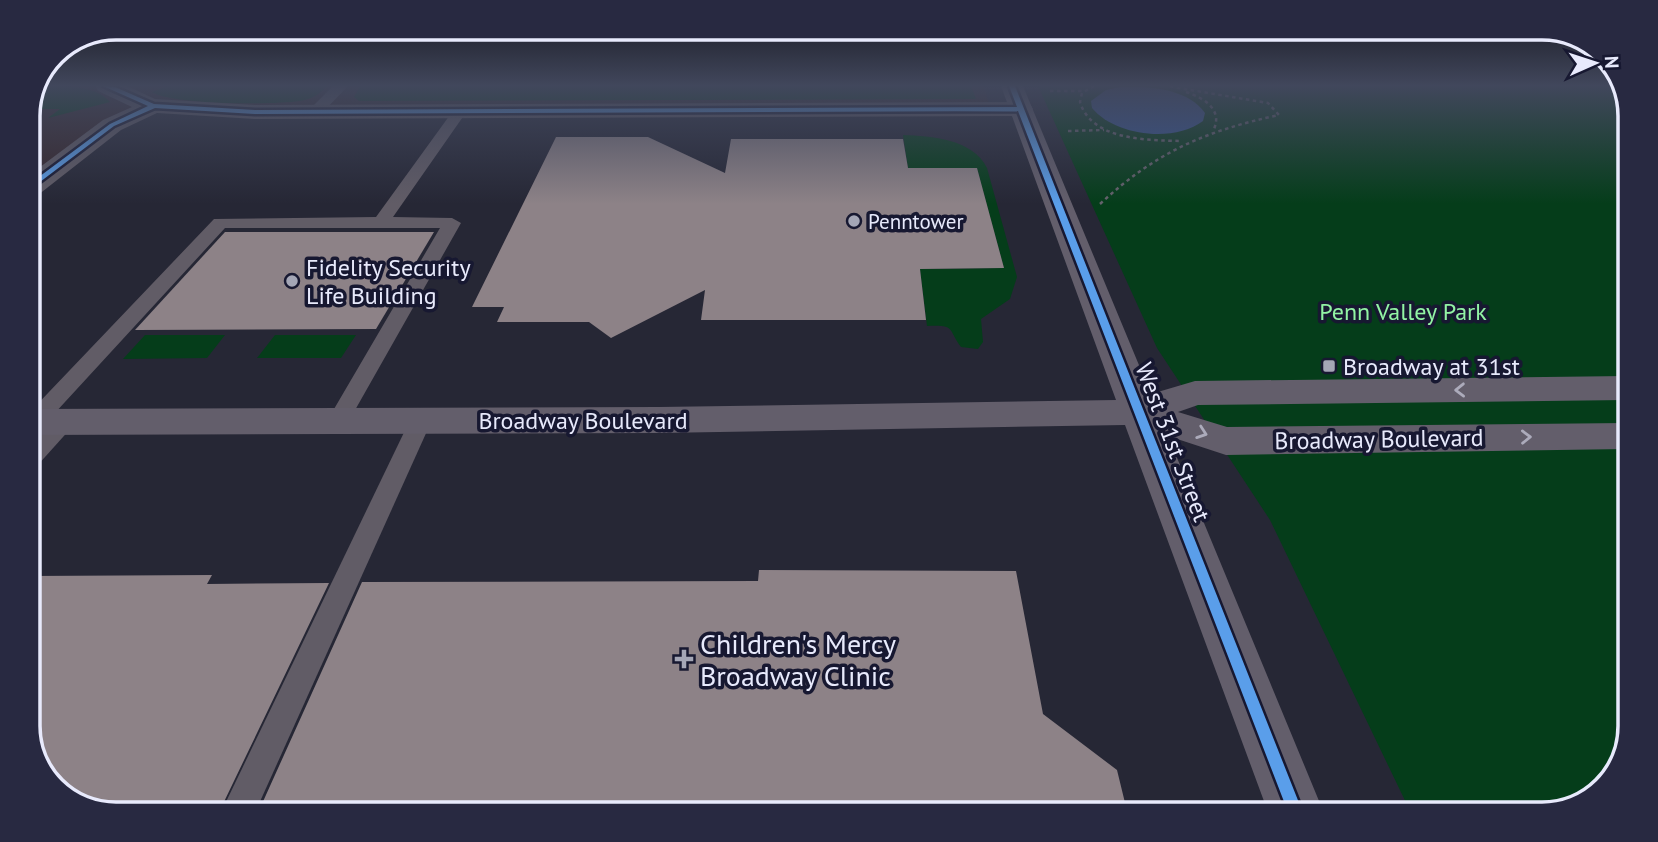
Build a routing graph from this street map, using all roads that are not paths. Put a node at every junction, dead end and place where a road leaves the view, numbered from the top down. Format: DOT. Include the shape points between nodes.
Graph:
graph roads {
  1 [pos="112,125"];
  2 [pos="450,125"];
  3 [pos="1028,125"];
  4 [pos="40,180"];
  5 [pos="381,222"];
  6 [pos="1618,388"];
  7 [pos="1138,412"];
  8 [pos="338,421"];
  9 [pos="421,421"];
  10 [pos="42,422"];
  11 [pos="1618,436"];
  12 [pos="244,802"];
  13 [pos="1292,802"];
  1 -- 4 [label="street"];
  2 -- 5 [label="lane"];
  3 -- 7 [label="main road, West 31st Street"];
  5 -- 8 [label="lane" via="452,223"];
  5 -- 10 [label="lane" via="220,223"];
  6 -- 7 [label="main road, Broadway Boulevard, one-way" via="1195,393"];
  7 -- 9 [label="main road, Broadway Boulevard"];
  7 -- 11 [label="main road, Broadway Boulevard, one-way" via="1226,441"];
  7 -- 13 [label="main road, West 31st Street"];
  8 -- 9 [label="main road, Broadway Boulevard"];
  8 -- 10 [label="main road, Broadway Boulevard"];
  9 -- 12 [label="lane"];
}
